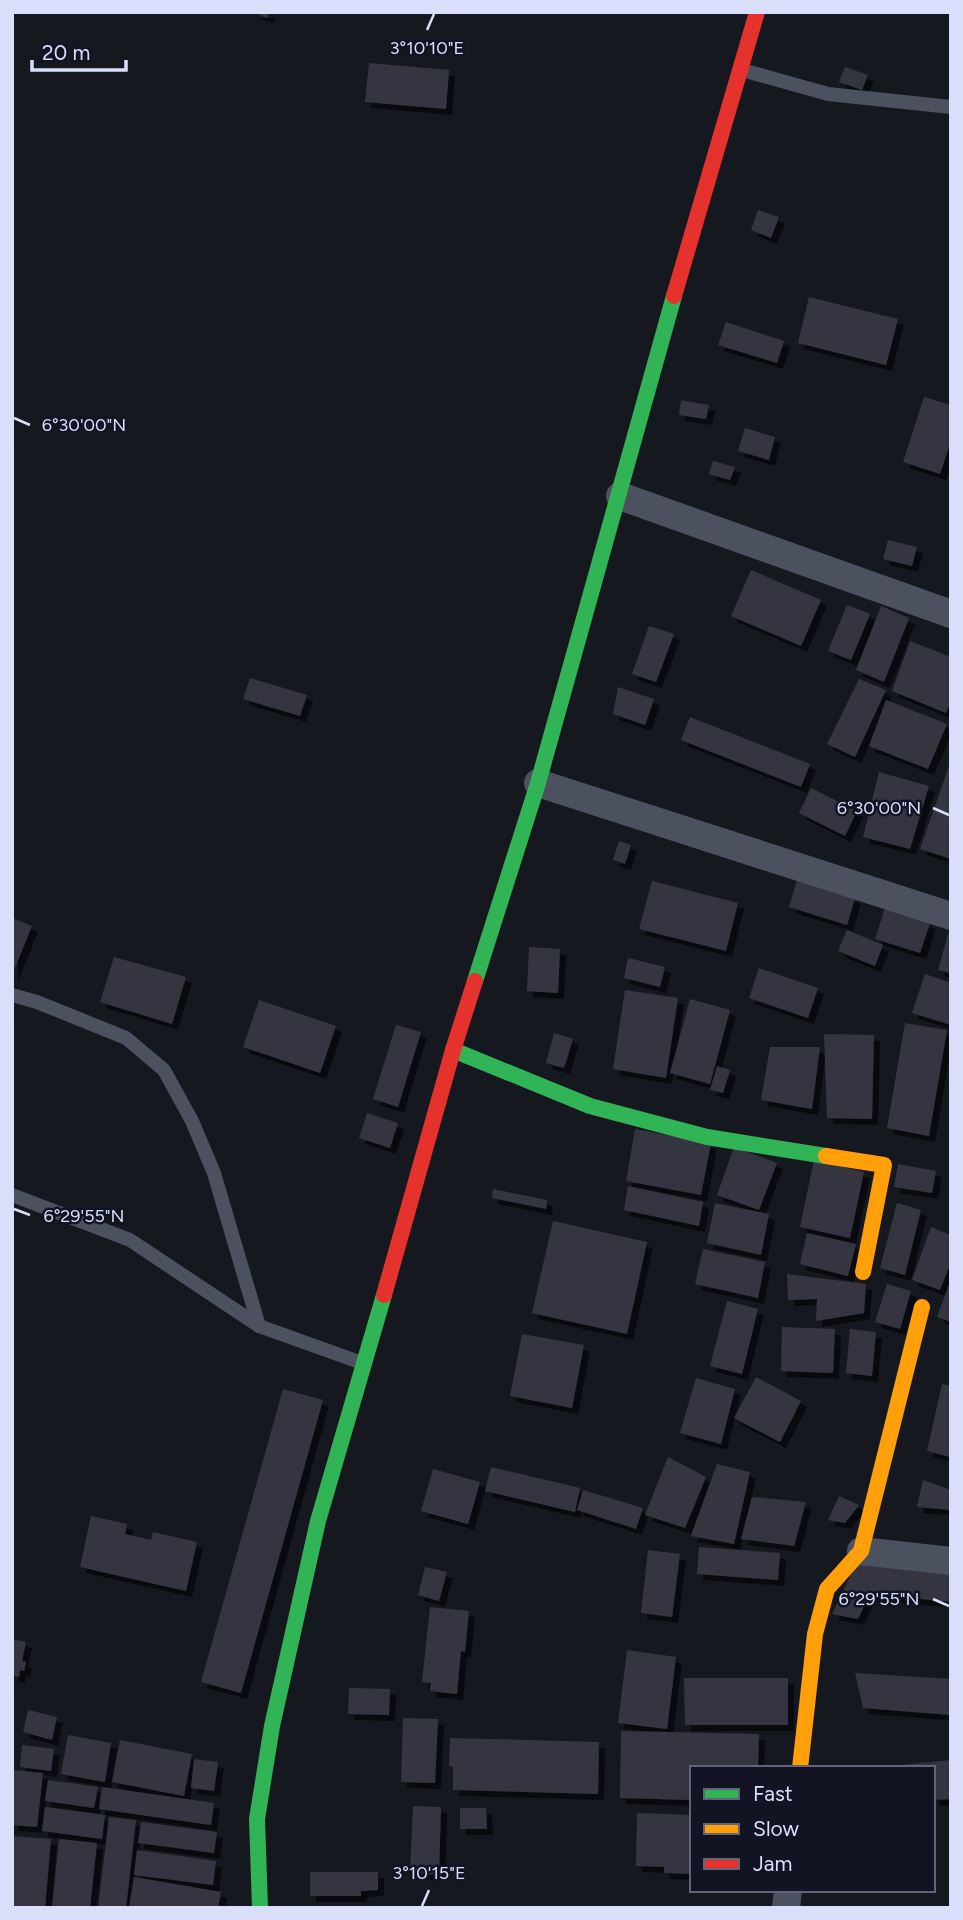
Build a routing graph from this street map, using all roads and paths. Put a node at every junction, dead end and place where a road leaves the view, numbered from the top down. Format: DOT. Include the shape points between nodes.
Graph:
graph roads {
  1 [pos="757,12"];
  2 [pos="741,69"];
  3 [pos="951,107"];
  4 [pos="620,496"];
  5 [pos="951,614"];
  6 [pos="538,783"];
  7 [pos="951,916"];
  8 [pos="12,995"];
  9 [pos="453,1050"];
  10 [pos="12,1195"];
  11 [pos="863,1272"];
  12 [pos="922,1307"];
  13 [pos="259,1326"];
  14 [pos="365,1364"];
  15 [pos="861,1551"];
  16 [pos="951,1560"];
  17 [pos="800,1766"];
  18 [pos="260,1908"];
  1 -- 2 [label="street"];
  2 -- 3 [label="lane" via="828,94"];
  2 -- 4 [label="street"];
  4 -- 5 [label="street"];
  4 -- 6 [label="street"];
  6 -- 7 [label="street"];
  6 -- 9 [label="street"];
  8 -- 13 [label="lane" via="126,1038 164,1070 214,1173"];
  9 -- 11 [label="street" via="616,1113 707,1137 884,1165"];
  9 -- 14 [label="street"];
  10 -- 13 [label="lane" via="130,1240"];
  12 -- 15 [label="street"];
  13 -- 14 [label="lane"];
  14 -- 18 [label="street" via="318,1521 272,1726 257,1819"];
  15 -- 16 [label="street"];
  15 -- 17 [label="street" via="824,1600"];
}
